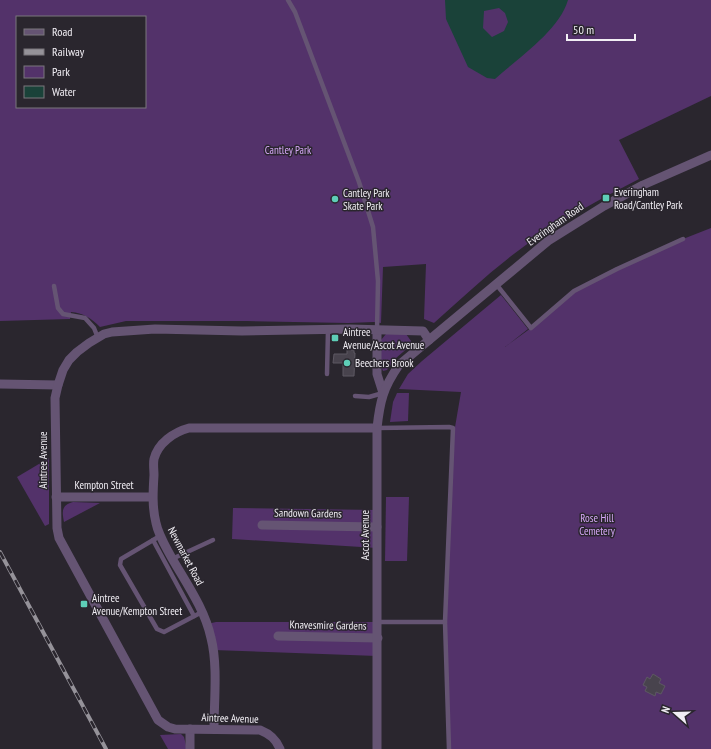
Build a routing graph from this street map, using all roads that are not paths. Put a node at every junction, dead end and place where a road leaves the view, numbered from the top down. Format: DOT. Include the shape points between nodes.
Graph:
graph roads {
  1 [pos="288,0"];
  2 [pos="711,155"];
  3 [pos="683,239"];
  4 [pos="496,284"];
  5 [pos="54,286"];
  6 [pos="328,330"];
  7 [pos="377,330"];
  8 [pos="98,338"];
  9 [pos="430,340"];
  10 [pos="327,374"];
  11 [pos="0,384"];
  12 [pos="58,385"];
  13 [pos="383,393"];
  14 [pos="355,396"];
  15 [pos="377,428"];
  16 [pos="56,497"];
  17 [pos="152,497"];
  18 [pos="262,524"];
  19 [pos="377,527"];
  20 [pos="156,538"];
  21 [pos="214,540"];
  22 [pos="172,559"];
  23 [pos="198,614"];
  24 [pos="378,622"];
  25 [pos="445,622"];
  26 [pos="278,636"];
  27 [pos="378,638"];
  28 [pos="190,729"];
  29 [pos="214,729"];
  30 [pos="190,749"];
  31 [pos="280,749"];
  32 [pos="377,749"];
  33 [pos="448,749"];
  1 -- 7 [label="lane" via="295,12 359,182 373,227 378,281"];
  2 -- 4 [label="street, Everingham Road" via="643,184 604,206 548,241"];
  3 -- 4 [label="lane" via="574,291 531,328"];
  4 -- 9 [label="street, Everingham Road"];
  5 -- 8 [label="lane" via="58,308 63,314 85,318 94,328"];
  6 -- 7 [label="street, Aintree Avenue"];
  6 -- 8 [label="street, Aintree Avenue" via="155,329 112,332"];
  6 -- 10 [label="lane"];
  7 -- 9 [label="street, Aintree Avenue" via="423,331"];
  7 -- 13 [label="street" via="377,374"];
  8 -- 12 [label="street, Aintree Avenue" via="69,360"];
  9 -- 13 [label="street, Ascot Avenue" via="400,365"];
  11 -- 12 [label="street"];
  12 -- 16 [label="street, Aintree Avenue" via="55,398"];
  13 -- 14 [label="lane" via="369,397"];
  13 -- 15 [label="street, Ascot Avenue"];
  15 -- 17 [label="street, Newmarket Road" via="239,427 181,430 173,434 157,452 154,460"];
  15 -- 19 [label="street, Ascot Avenue"];
  15 -- 25 [label="lane" via="453,428"];
  16 -- 17 [label="street, Kempton Street"];
  16 -- 28 [label="street, Aintree Avenue" via="59,538 158,720 168,727"];
  17 -- 20 [label="street, Newmarket Road"];
  18 -- 19 [label="street, Sandown Gardens"];
  19 -- 24 [label="street, Ascot Avenue"];
  20 -- 22 [label="street, Newmarket Road"];
  20 -- 23 [label="lane"];
  20 -- 23 [label="lane" via="121,559 120,565 157,629 164,632"];
  21 -- 22 [label="lane"];
  22 -- 23 [label="street, Newmarket Road"];
  23 -- 29 [label="street, Newmarket Road" via="212,639"];
  24 -- 25 [label="lane"];
  24 -- 27 [label="street, Ascot Avenue"];
  25 -- 33 [label="lane"];
  26 -- 27 [label="street, Knavesmire Gardens"];
  27 -- 32 [label="street, Ascot Avenue"];
  28 -- 29 [label="street, Aintree Avenue"];
  28 -- 30 [label="street"];
  29 -- 31 [label="street, Aintree Avenue" via="260,730 273,737"];
}
